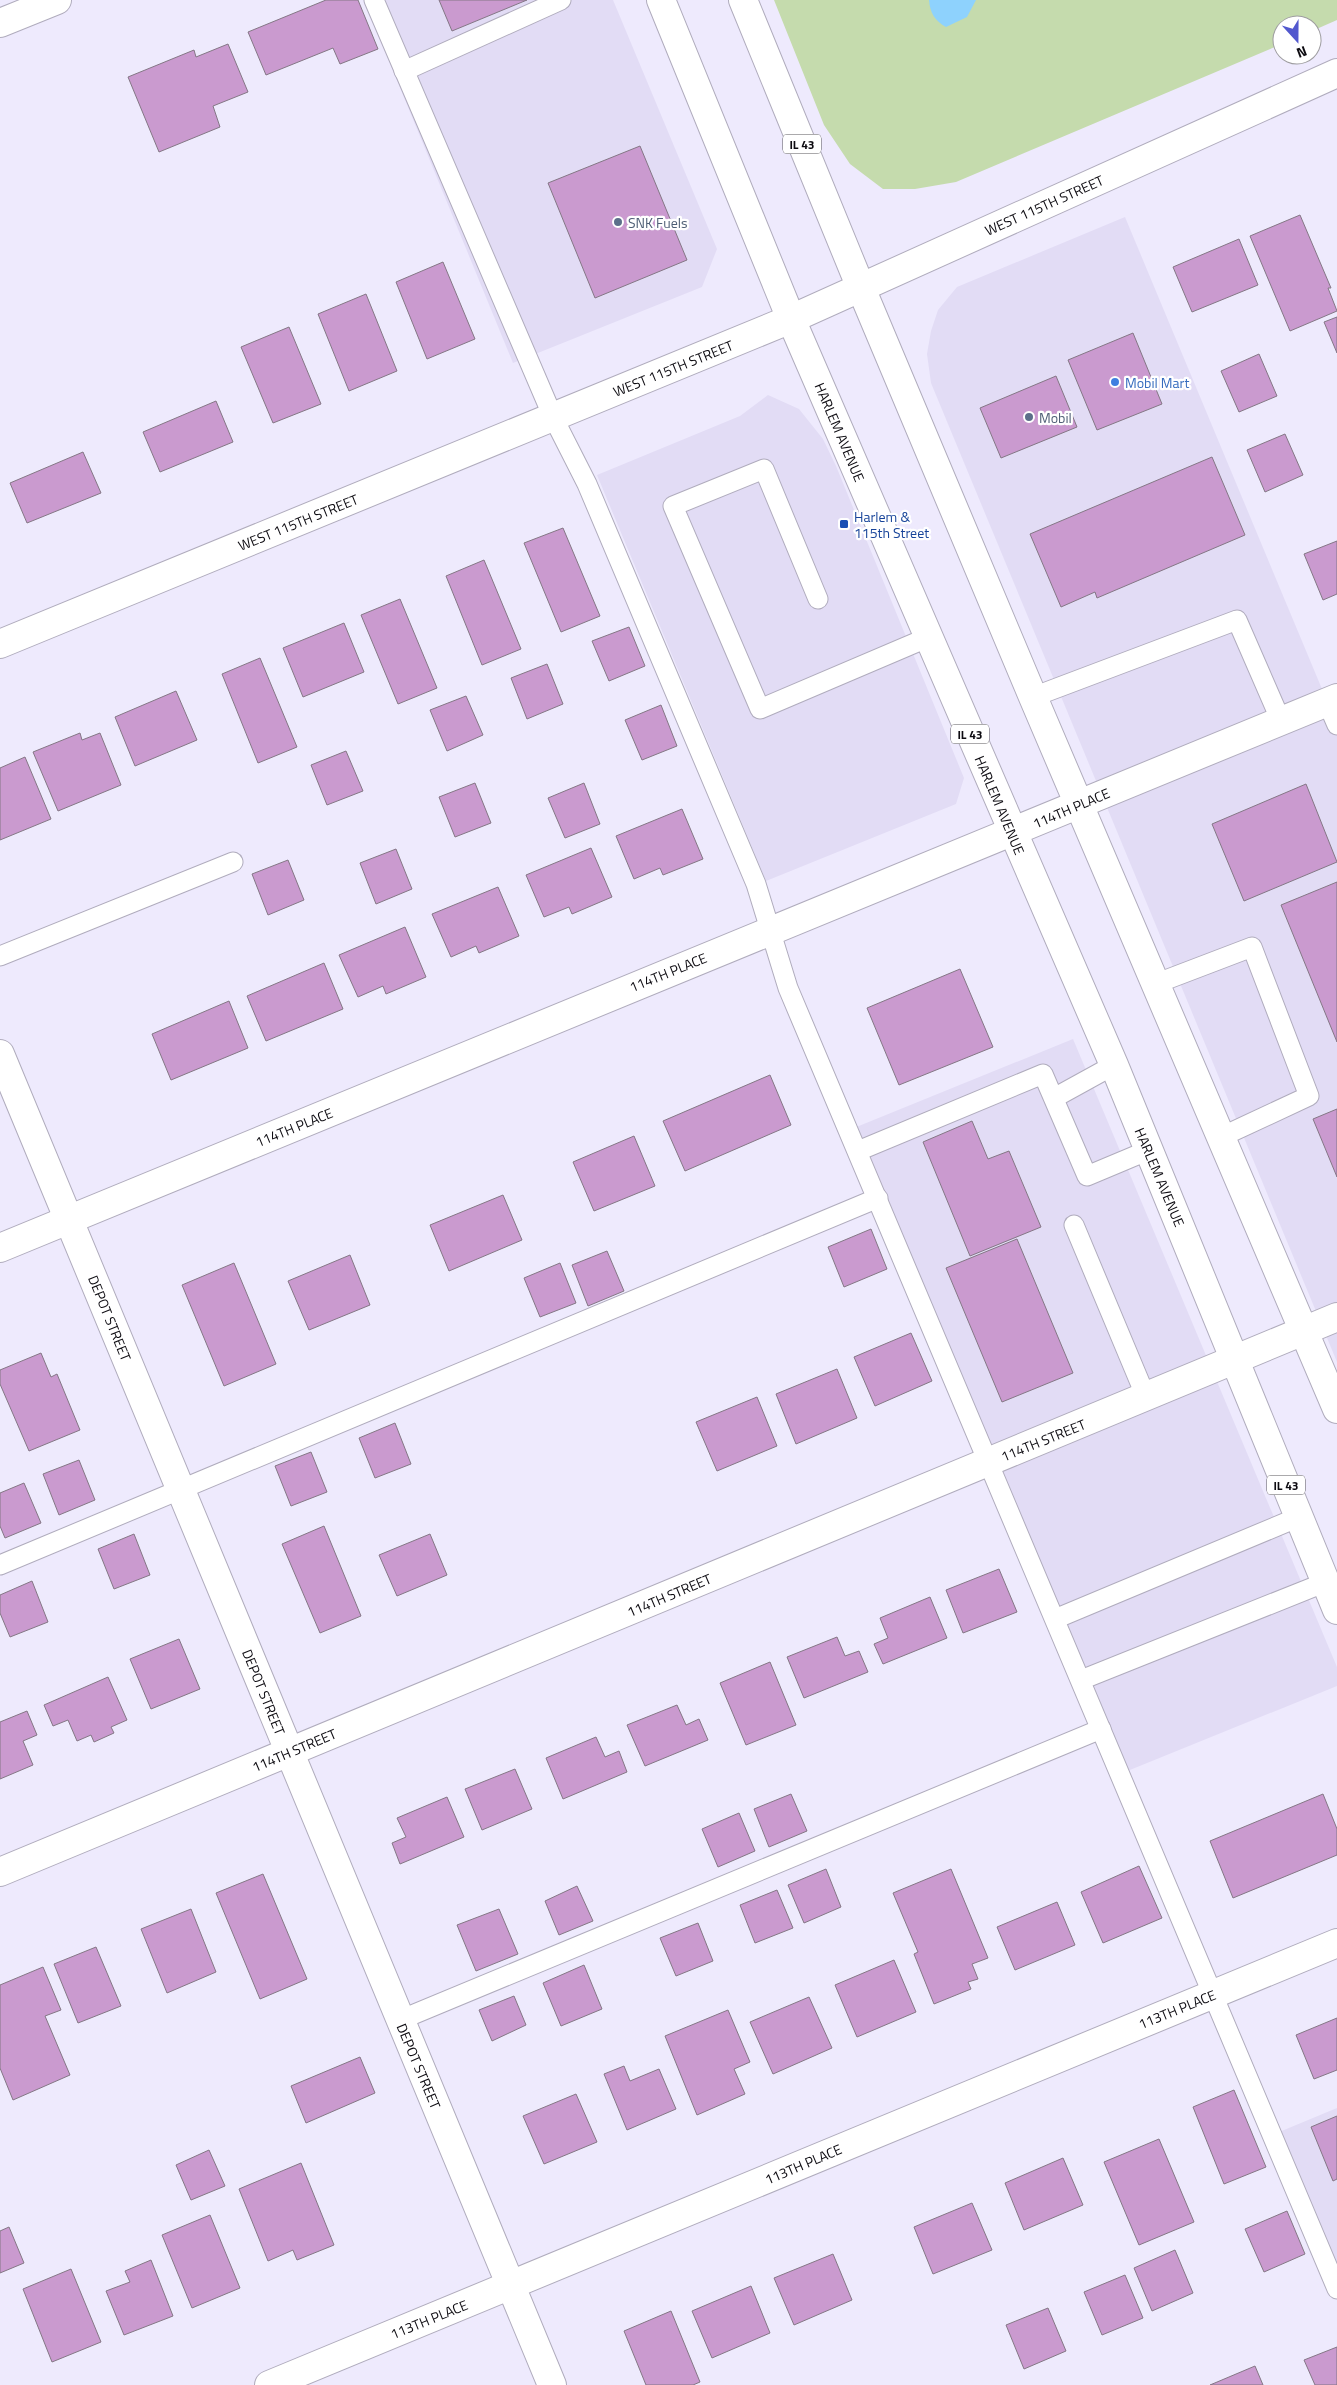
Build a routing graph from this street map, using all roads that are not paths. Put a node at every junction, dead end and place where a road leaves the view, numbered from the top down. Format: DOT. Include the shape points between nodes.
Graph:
graph roads {
  1 [pos="57,0"];
  2 [pos="374,0"];
  3 [pos="561,0"];
  4 [pos="661,0"];
  5 [pos="743,0"];
  6 [pos="0,23"];
  7 [pos="404,71"];
  8 [pos="1337,72"];
  9 [pos="861,288"];
  10 [pos="791,319"];
  11 [pos="553,417"];
  12 [pos="818,599"];
  13 [pos="929,637"];
  14 [pos="0,644"];
  15 [pos="1033,697"];
  16 [pos="1334,709"];
  17 [pos="1282,721"];
  18 [pos="1078,805"];
  19 [pos="1012,833"];
  20 [pos="233,862"];
  21 [pos="771,930"];
  22 [pos="0,956"];
  23 [pos="1155,984"];
  24 [pos="0,1054"];
  25 [pos="1114,1065"];
  26 [pos="1054,1098"];
  27 [pos="1221,1137"];
  28 [pos="858,1150"];
  29 [pos="1149,1150"];
  30 [pos="878,1198"];
  31 [pos="69,1219"];
  32 [pos="1074,1225"];
  33 [pos="0,1248"];
  34 [pos="1337,1317"];
  35 [pos="1304,1331"];
  36 [pos="1236,1359"];
  37 [pos="1146,1397"];
  38 [pos="1337,1409"];
  39 [pos="989,1462"];
  40 [pos="180,1489"];
  41 [pos="1299,1517"];
  42 [pos="0,1565"];
  43 [pos="1326,1582"];
  44 [pos="1337,1610"];
  45 [pos="1055,1619"];
  46 [pos="1081,1680"];
  47 [pos="1101,1729"];
  48 [pos="288,1752"];
  49 [pos="0,1872"];
  50 [pos="1337,1943"];
  51 [pos="1213,1994"];
  52 [pos="400,2020"];
  53 [pos="1336,2285"];
  54 [pos="510,2286"];
  55 [pos="268,2385"];
  56 [pos="552,2385"];
  1 -- 6 [label="street"];
  2 -- 7 [label="lane"];
  3 -- 7 [label="lane"];
  4 -- 10 [label="street, HARLEM AVENUE / IL 43"];
  5 -- 9 [label="street, IL 43"];
  7 -- 11 [label="lane"];
  8 -- 9 [label="street, WEST 115TH STREET"];
  9 -- 10 [label="street, WEST 115TH STREET"];
  9 -- 15 [label="street, IL 43"];
  10 -- 11 [label="street, WEST 115TH STREET"];
  10 -- 13 [label="street, HARLEM AVENUE / IL 43"];
  11 -- 14 [label="street, WEST 115TH STREET"];
  11 -- 21 [label="lane" via="587,484 756,884"];
  12 -- 13 [label="lane" via="764,469 673,506 760,709"];
  13 -- 19 [label="street, HARLEM AVENUE / IL 43"];
  15 -- 17 [label="lane" via="1237,620"];
  15 -- 18 [label="street, IL 43"];
  16 -- 17 [label="street, 114TH PLACE"];
  17 -- 18 [label="street, 114TH PLACE"];
  18 -- 19 [label="street, 114TH PLACE"];
  18 -- 23 [label="street, IL 43"];
  19 -- 21 [label="street, 114TH PLACE"];
  19 -- 25 [label="street, HARLEM AVENUE / IL 43"];
  20 -- 22 [label="lane"];
  21 -- 28 [label="lane" via="788,988"];
  21 -- 31 [label="street, 114TH PLACE"];
  23 -- 27 [label="street, IL 43"];
  23 -- 27 [label="lane" via="1252,947 1309,1096"];
  24 -- 31 [label="street, DEPOT STREET"];
  25 -- 26 [label="lane"];
  25 -- 29 [label="street, HARLEM AVENUE / IL 43"];
  26 -- 28 [label="lane" via="1043,1074"];
  26 -- 29 [label="lane" via="1087,1176"];
  27 -- 35 [label="street, IL 43"];
  28 -- 30 [label="lane"];
  29 -- 36 [label="street, HARLEM AVENUE / IL 43"];
  30 -- 39 [label="lane"];
  30 -- 40 [label="lane"];
  31 -- 33 [label="street, 114TH PLACE"];
  31 -- 40 [label="street, DEPOT STREET"];
  32 -- 37 [label="lane"];
  34 -- 35 [label="street, 114TH STREET"];
  35 -- 36 [label="street, 114TH STREET"];
  35 -- 38 [label="street, IL 43"];
  36 -- 37 [label="street, 114TH STREET"];
  36 -- 41 [label="street, HARLEM AVENUE / IL 43"];
  37 -- 39 [label="street, 114TH STREET"];
  39 -- 45 [label="lane"];
  39 -- 48 [label="street, 114TH STREET"];
  40 -- 42 [label="lane"];
  40 -- 48 [label="street, DEPOT STREET"];
  41 -- 43 [label="street, HARLEM AVENUE / IL 43"];
  41 -- 45 [label="lane"];
  43 -- 44 [label="street, HARLEM AVENUE / IL 43"];
  43 -- 46 [label="lane"];
  45 -- 46 [label="lane"];
  46 -- 47 [label="lane"];
  47 -- 51 [label="lane"];
  47 -- 52 [label="lane"];
  48 -- 49 [label="street, 114TH STREET"];
  48 -- 52 [label="street, DEPOT STREET"];
  50 -- 51 [label="street, 113TH PLACE"];
  51 -- 53 [label="lane"];
  51 -- 54 [label="street, 113TH PLACE"];
  52 -- 54 [label="street, DEPOT STREET"];
  54 -- 55 [label="street, 113TH PLACE"];
  54 -- 56 [label="street, DEPOT STREET"];
}
